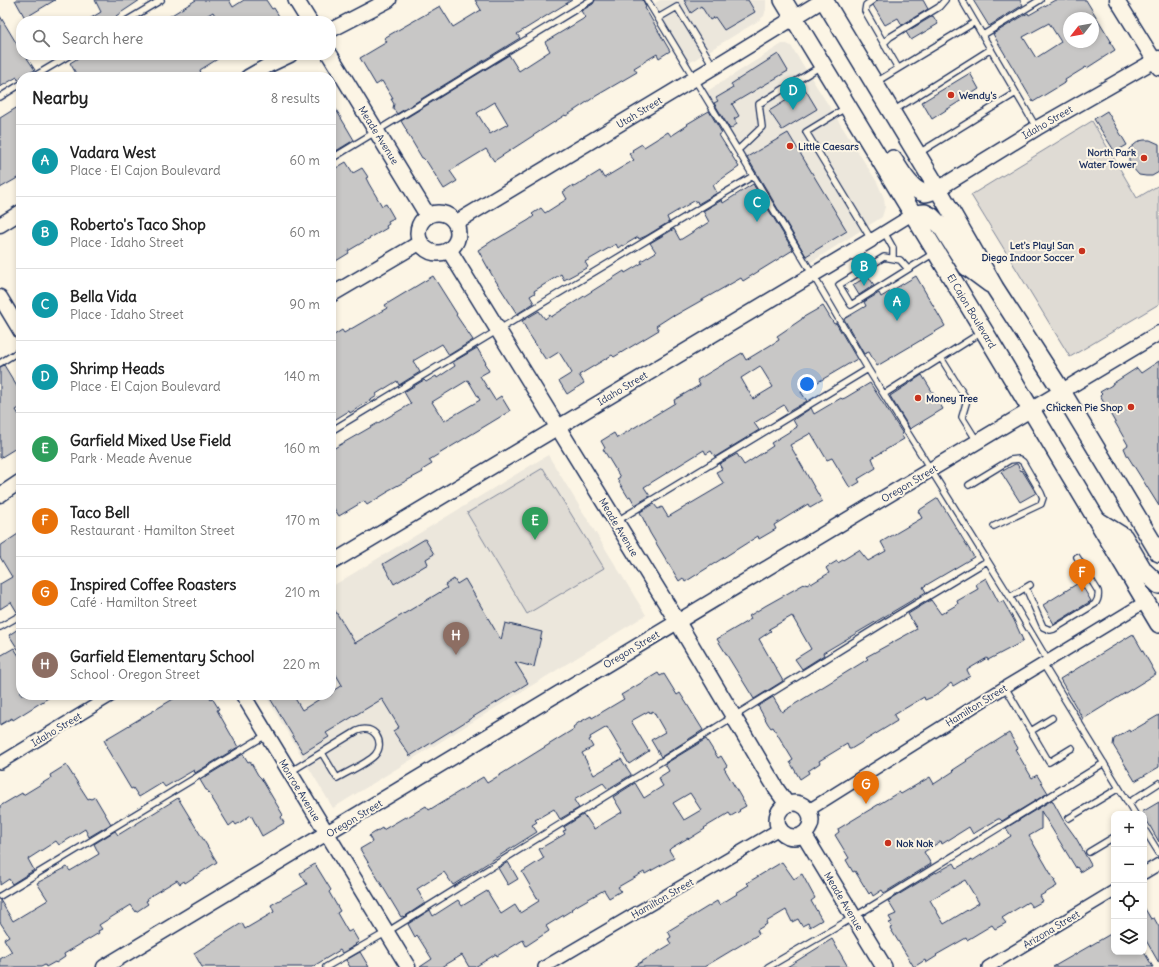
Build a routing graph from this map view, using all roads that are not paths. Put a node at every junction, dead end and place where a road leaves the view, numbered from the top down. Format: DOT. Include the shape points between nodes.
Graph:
graph roads {
  1 [pos="161,0"];
  2 [pos="296,0"];
  3 [pos="389,0"];
  4 [pos="591,0"];
  5 [pos="647,0"];
  6 [pos="783,0"];
  7 [pos="824,0"];
  8 [pos="873,0"];
  9 [pos="945,0"];
  10 [pos="962,0"];
  11 [pos="1040,0"];
  12 [pos="1117,0"];
  13 [pos="134,16"];
  14 [pos="306,16"];
  15 [pos="658,18"];
  16 [pos="794,18"];
  17 [pos="975,22"];
  18 [pos="336,27"];
  19 [pos="983,35"];
  20 [pos="885,46"];
  21 [pos="991,49"];
  22 [pos="62,60"];
  23 [pos="279,60"];
  24 [pos="333,60"];
  25 [pos="1157,62"];
  26 [pos="823,65"];
  27 [pos="714,67"];
  28 [pos="898,68"];
  29 [pos="41,72"];
  30 [pos="256,72"];
  31 [pos="694,79"];
  32 [pos="874,83"];
  33 [pos="16,87"];
  34 [pos="1016,93"];
  35 [pos="0,97"];
  36 [pos="848,107"];
  37 [pos="891,112"];
  38 [pos="860,127"];
  39 [pos="1036,128"];
  40 [pos="376,131"];
  41 [pos="738,150"];
  42 [pos="917,154"];
  43 [pos="336,156"];
  44 [pos="753,176"];
  45 [pos="938,189"];
  46 [pos="913,214"];
  47 [pos="16,215"];
  48 [pos="428,216"];
  49 [pos="455,223"];
  50 [pos="0,225"];
  51 [pos="884,232"];
  52 [pos="872,240"];
  53 [pos="420,242"];
  54 [pos="449,250"];
  55 [pos="936,252"];
  56 [pos="893,258"];
  57 [pos="908,269"];
  58 [pos="813,275"];
  59 [pos="996,288"];
  60 [pos="336,292"];
  61 [pos="0,298"];
  62 [pos="16,324"];
  63 [pos="499,330"];
  64 [pos="984,331"];
  65 [pos="1159,333"];
  66 [pos="16,353"];
  67 [pos="941,358"];
  68 [pos="0,363"];
  69 [pos="868,369"];
  70 [pos="1061,390"];
  71 [pos="884,394"];
  72 [pos="1031,409"];
  73 [pos="558,427"];
  74 [pos="336,428"];
  75 [pos="977,441"];
  76 [pos="930,470"];
  77 [pos="969,484"];
  78 [pos="16,485"];
  79 [pos="0,494"];
  80 [pos="1097,519"];
  81 [pos="616,522"];
  82 [pos="994,526"];
  83 [pos="1158,547"];
  84 [pos="1077,557"];
  85 [pos="336,560"];
  86 [pos="987,561"];
  87 [pos="1159,585"];
  88 [pos="1010,597"];
  89 [pos="1152,601"];
  90 [pos="16,618"];
  91 [pos="677,621"];
  92 [pos="1159,624"];
  93 [pos="0,627"];
  94 [pos="1046,662"];
  95 [pos="1005,687"];
  96 [pos="104,700"];
  97 [pos="246,700"];
  98 [pos="734,717"];
  99 [pos="1052,718"];
  100 [pos="1031,731"];
  101 [pos="267,735"];
  102 [pos="1072,748"];
  103 [pos="322,753"];
  104 [pos="0,763"];
  105 [pos="1104,763"];
  106 [pos="290,772"];
  107 [pos="1159,783"];
  108 [pos="1119,788"];
  109 [pos="1128,803"];
  110 [pos="788,804"];
  111 [pos="809,810"];
  112 [pos="1133,811"];
  113 [pos="1068,818"];
  114 [pos="779,829"];
  115 [pos="327,834"];
  116 [pos="1147,834"];
  117 [pos="804,836"];
  118 [pos="1111,839"];
  119 [pos="1089,852"];
  120 [pos="1159,853"];
  121 [pos="1159,864"];
  122 [pos="1147,871"];
  123 [pos="1111,893"];
  124 [pos="0,896"];
  125 [pos="854,917"];
  126 [pos="387,932"];
  127 [pos="104,967"];
  128 [pos="326,967"];
  129 [pos="408,967"];
  130 [pos="544,967"];
  131 [pos="768,967"];
  132 [pos="884,967"];
  133 [pos="988,967"];
  1 -- 13 [label="lane"];
  2 -- 14 [label="main road"];
  3 -- 18 [label="street"];
  4 -- 40 [label="lane"];
  5 -- 15 [label="lane"];
  6 -- 16 [label="main road, El Cajon Boulevard"];
  7 -- 16 [label="street, Utah Street"];
  7 -- 32 [label="main road"];
  8 -- 20 [label="lane" via="866,5 865,11"];
  9 -- 20 [label="lane" via="939,7 890,37"];
  10 -- 17 [label="lane"];
  11 -- 19 [label="lane"];
  12 -- 25 [label="street"];
  15 -- 27 [label="lane" via="677,7"];
  15 -- 31 [label="lane"];
  16 -- 26 [label="main road, El Cajon Boulevard"];
  16 -- 27 [label="street, Utah Street"];
  17 -- 19 [label="lane"];
  17 -- 28 [label="lane"];
  19 -- 21 [label="lane"];
  20 -- 28 [label="lane"];
  21 -- 34 [label="lane"];
  21 -- 37 [label="lane"];
  22 -- 29 [label="lane"];
  23 -- 30 [label="street"];
  24 -- 40 [label="main road, Meade Avenue"];
  25 -- 39 [label="street, Idaho Street"];
  26 -- 36 [label="main road, El Cajon Boulevard"];
  26 -- 41 [label="lane" via="759,104 762,127"];
  27 -- 31 [label="street, Utah Street"];
  28 -- 32 [label="lane"];
  31 -- 41 [label="lane"];
  31 -- 49 [label="street, Utah Street"];
  32 -- 37 [label="main road"];
  33 -- 35 [label="lane"];
  34 -- 39 [label="lane"];
  34 -- 42 [label="lane"];
  36 -- 38 [label="main road, El Cajon Boulevard"];
  36 -- 52 [label="lane" via="806,132"];
  37 -- 42 [label="main road"];
  38 -- 45 [label="main road" via="872,131 883,142 902,175 913,186 926,193"];
  38 -- 46 [label="main road, El Cajon Boulevard"];
  39 -- 45 [label="street, Idaho Street"];
  40 -- 43 [label="lane"];
  40 -- 48 [label="main road, Meade Avenue"];
  41 -- 44 [label="lane"];
  42 -- 45 [label="main road"];
  44 -- 58 [label="lane"];
  44 -- 63 [label="lane"];
  45 -- 59 [label="main road"];
  46 -- 51 [label="street, Idaho Street"];
  46 -- 55 [label="main road, El Cajon Boulevard"];
  46 -- 59 [label="main road" via="931,216 941,226 967,267"];
  47 -- 50 [label="street"];
  48 -- 49 [label="main road" via="443,214"];
  48 -- 53 [label="main road" via="420,225"];
  49 -- 54 [label="main road" via="458,238"];
  51 -- 52 [label="street, Idaho Street"];
  51 -- 56 [label="lane" via="893,248"];
  52 -- 58 [label="street, Idaho Street"];
  53 -- 54 [label="main road" via="433,252"];
  53 -- 60 [label="street"];
  54 -- 63 [label="main road, Meade Avenue"];
  55 -- 57 [label="lane"];
  55 -- 64 [label="main road, El Cajon Boulevard"];
  56 -- 57 [label="lane" via="900,260"];
  56 -- 57 [label="lane" via="884,257 839,285 851,305"];
  58 -- 69 [label="lane"];
  58 -- 73 [label="street, Idaho Street"];
  59 -- 70 [label="main road"];
  61 -- 62 [label="street"];
  63 -- 73 [label="main road, Meade Avenue"];
  63 -- 74 [label="lane"];
  64 -- 67 [label="lane"];
  64 -- 72 [label="main road, El Cajon Boulevard"];
  65 -- 70 [label="street, Oregon Street"];
  66 -- 68 [label="lane"];
  67 -- 71 [label="lane"];
  67 -- 75 [label="lane" via="967,400 962,417"];
  69 -- 71 [label="lane"];
  69 -- 81 [label="lane"];
  70 -- 72 [label="street, Oregon Street"];
  70 -- 83 [label="main road"];
  71 -- 76 [label="lane"];
  72 -- 75 [label="street, Oregon Street"];
  72 -- 80 [label="main road, El Cajon Boulevard"];
  73 -- 81 [label="main road, Meade Avenue"];
  73 -- 85 [label="street, Idaho Street"];
  75 -- 76 [label="street, Oregon Street"];
  76 -- 86 [label="lane"];
  76 -- 91 [label="street, Oregon Street"];
  77 -- 82 [label="lane" via="1010,460 1019,459 1023,462 1041,493 1041,504"];
  78 -- 79 [label="street"];
  80 -- 87 [label="main road" via="1124,537 1144,571"];
  80 -- 89 [label="main road, El Cajon Boulevard"];
  81 -- 91 [label="main road, Meade Avenue"];
  84 -- 88 [label="lane" via="1098,591 1098,600 1054,629 1044,627 1028,587"];
  86 -- 88 [label="lane"];
  86 -- 98 [label="lane"];
  88 -- 94 [label="lane"];
  89 -- 92 [label="main road, El Cajon Boulevard"];
  89 -- 94 [label="street, Hamilton Street"];
  90 -- 93 [label="lane"];
  91 -- 98 [label="main road, Meade Avenue"];
  91 -- 115 [label="street, Oregon Street"];
  94 -- 95 [label="street, Hamilton Street"];
  94 -- 105 [label="lane"];
  95 -- 100 [label="lane"];
  95 -- 111 [label="street, Hamilton Street"];
  96 -- 104 [label="street, Idaho Street"];
  97 -- 101 [label="street, Monroe Avenue"];
  98 -- 110 [label="main road, Meade Avenue"];
  98 -- 126 [label="lane"];
  99 -- 100 [label="lane"];
  100 -- 102 [label="lane" via="1050,762"];
  101 -- 106 [label="street, Monroe Avenue"];
  101 -- 124 [label="lane"];
  103 -- 103 [label="lane" via="366,728 374,732 380,744 375,755 337,778"];
  103 -- 106 [label="lane"];
  105 -- 108 [label="lane"];
  105 -- 125 [label="lane"];
  106 -- 115 [label="street, Monroe Avenue"];
  107 -- 109 [label="lane"];
  108 -- 109 [label="lane"];
  108 -- 113 [label="lane"];
  109 -- 112 [label="lane"];
  110 -- 111 [label="main road" via="802,804"];
  110 -- 114 [label="main road" via="777,815"];
  111 -- 117 [label="main road" via="811,824"];
  114 -- 117 [label="main road" via="791,838"];
  114 -- 130 [label="street, Hamilton Street"];
  115 -- 126 [label="street, Monroe Avenue"];
  115 -- 127 [label="street, Oregon Street"];
  116 -- 120 [label="lane"];
  117 -- 125 [label="main road, Meade Avenue"];
  118 -- 119 [label="lane"];
  121 -- 122 [label="street"];
  123 -- 133 [label="street, Arizona Street"];
  125 -- 131 [label="lane"];
  125 -- 132 [label="main road, Meade Avenue"];
  126 -- 128 [label="lane"];
  126 -- 129 [label="street, Monroe Avenue"];
}
